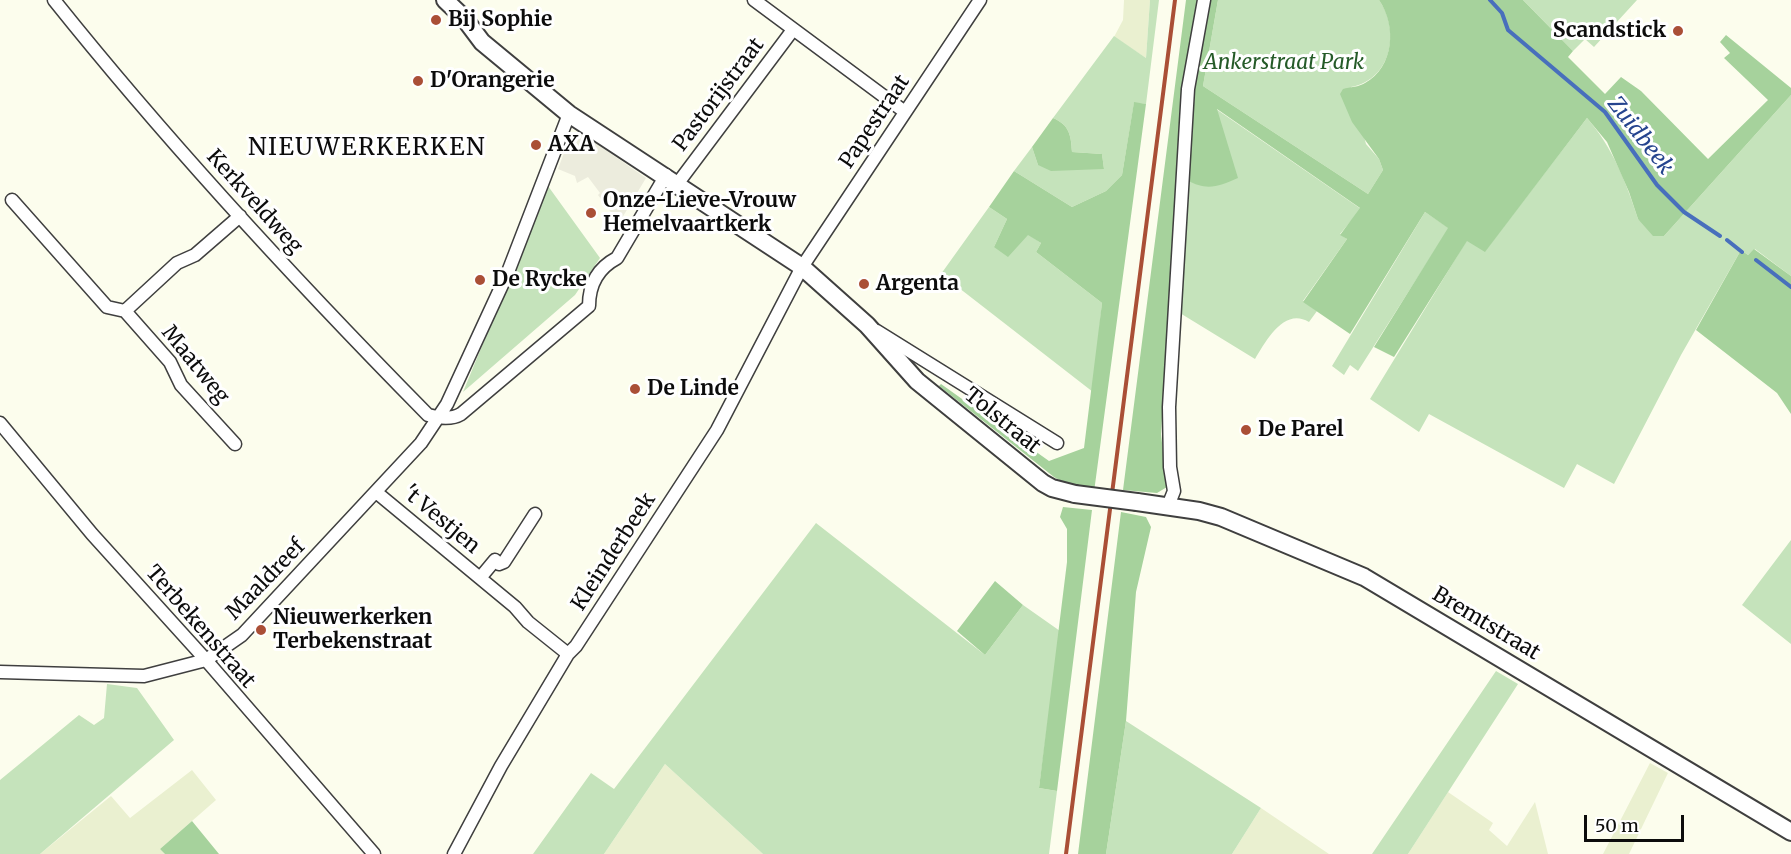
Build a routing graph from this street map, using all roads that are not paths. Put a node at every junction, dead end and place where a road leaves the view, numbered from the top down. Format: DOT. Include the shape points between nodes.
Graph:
graph roads {
  1 [pos="54,0"];
  2 [pos="445,0"];
  3 [pos="754,0"];
  4 [pos="980,0"];
  5 [pos="1204,0"];
  6 [pos="792,31"];
  7 [pos="905,112"];
  8 [pos="569,114"];
  9 [pos="672,179"];
  10 [pos="12,200"];
  11 [pos="240,216"];
  12 [pos="802,267"];
  13 [pos="125,311"];
  14 [pos="867,325"];
  15 [pos="437,418"];
  16 [pos="0,423"];
  17 [pos="1057,443"];
  18 [pos="236,444"];
  19 [pos="376,492"];
  20 [pos="1137,502"];
  21 [pos="1168,506"];
  22 [pos="535,514"];
  23 [pos="480,578"];
  24 [pos="568,654"];
  25 [pos="206,660"];
  26 [pos="0,672"];
  27 [pos="1791,832"];
  28 [pos="374,854"];
  29 [pos="454,854"];
  1 -- 11 [label="street, Kerkveldweg" via="106,65"];
  2 -- 8 [label="street, Tolstraat" via="482,42"];
  3 -- 6 [label="street"];
  4 -- 7 [label="street, Papestraat"];
  5 -- 21 [label="street" via="1187,101 1169,407 1174,490"];
  6 -- 7 [label="street"];
  6 -- 9 [label="street, Pastorijstraat"];
  7 -- 12 [label="street, Papestraat"];
  8 -- 9 [label="street, Tolstraat"];
  8 -- 15 [label="street, Maaldreef" via="508,272"];
  9 -- 12 [label="street, Tolstraat"];
  9 -- 15 [label="street" via="617,258 604,265 589,290 589,306 461,414"];
  10 -- 13 [label="street, Maatweg" via="107,308"];
  11 -- 13 [label="street" via="195,255 177,263"];
  11 -- 15 [label="street, Kerkveldweg" via="335,322 428,415"];
  12 -- 14 [label="street, Tolstraat"];
  12 -- 24 [label="street, Kleinderbeek" via="717,430"];
  13 -- 18 [label="street, Maatweg" via="170,362 181,385"];
  14 -- 17 [label="street, Tolstraat"];
  14 -- 20 [label="street, Tolstraat, bridge" via="917,381 1043,483 1075,494"];
  15 -- 19 [label="street, Maaldreef" via="421,443"];
  16 -- 25 [label="street, Terbekenstraat" via="92,534"];
  19 -- 23 [label="street, 't Vestjen"];
  19 -- 25 [label="street, Maaldreef" via="242,635"];
  20 -- 21 [label="street, Bremtstraat"];
  21 -- 27 [label="street, Bremtstraat" via="1221,517 1364,577"];
  22 -- 23 [label="street, 't Vestjen" via="504,562 499,564 495,560"];
  23 -- 24 [label="street, 't Vestjen"];
  24 -- 29 [label="street, Kleinderbeek"];
  25 -- 26 [label="street, Maaldreef" via="144,676"];
  25 -- 28 [label="street, Terbekenstraat"];
}
